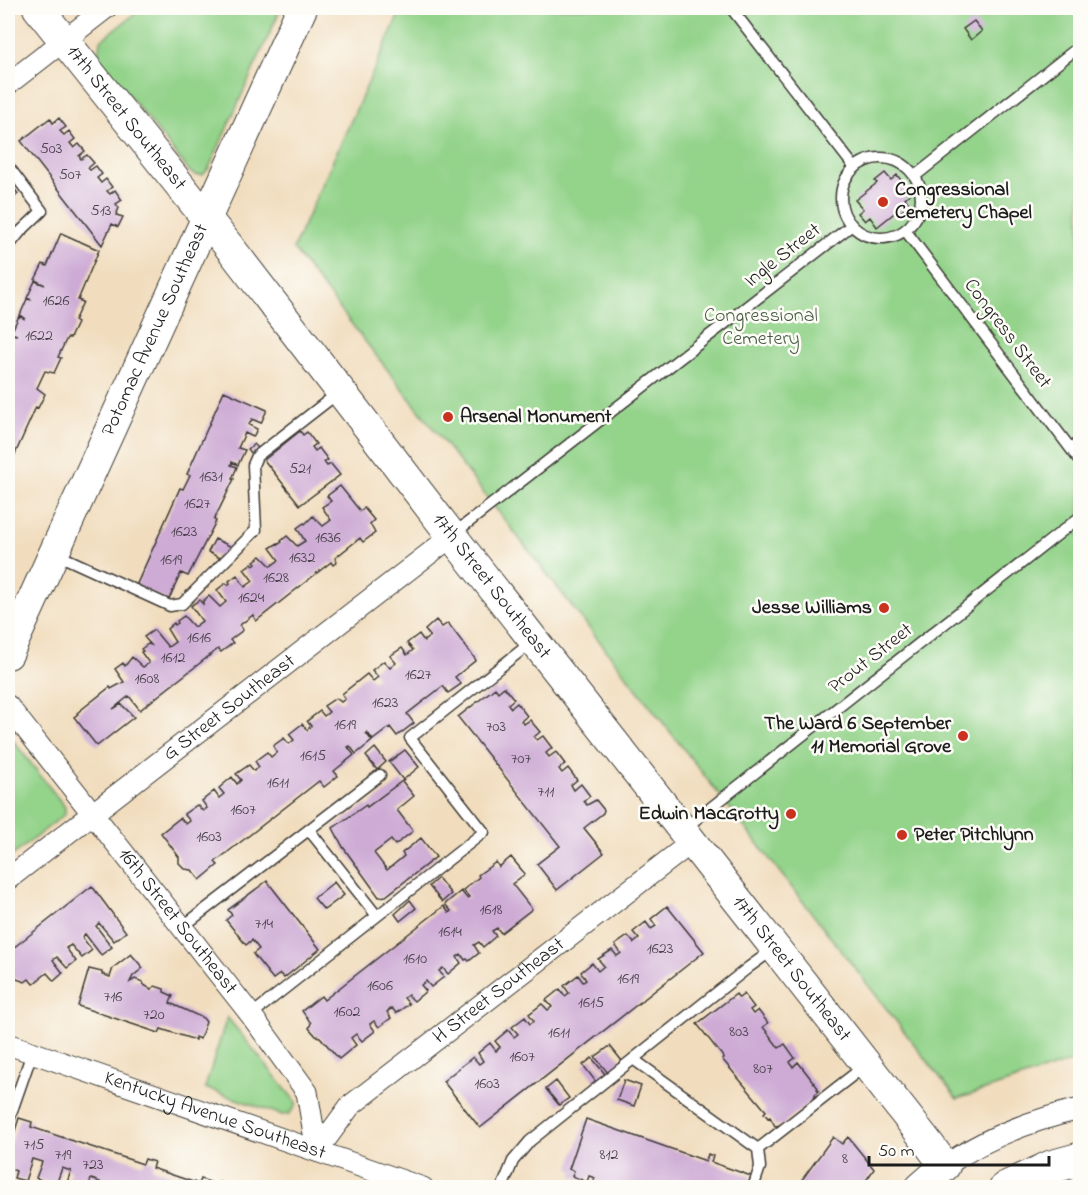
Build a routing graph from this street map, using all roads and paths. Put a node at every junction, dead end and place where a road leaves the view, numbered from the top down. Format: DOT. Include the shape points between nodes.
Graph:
graph roads {
  1 [pos="38,8"];
  2 [pos="106,8"];
  3 [pos="302,8"];
  4 [pos="731,8"];
  5 [pos="64,40"];
  6 [pos="1080,46"];
  7 [pos="8,84"];
  8 [pos="8,166"];
  9 [pos="855,168"];
  10 [pos="915,176"];
  11 [pos="206,218"];
  12 [pos="852,225"];
  13 [pos="905,230"];
  14 [pos="8,247"];
  15 [pos="341,390"];
  16 [pos="1080,461"];
  17 [pos="1080,517"];
  18 [pos="452,536"];
  19 [pos="53,553"];
  20 [pos="534,640"];
  21 [pos="8,654"];
  22 [pos="8,706"];
  23 [pos="380,775"];
  24 [pos="91,814"];
  25 [pos="309,830"];
  26 [pos="688,836"];
  27 [pos="8,879"];
  28 [pos="377,916"];
  29 [pos="181,928"];
  30 [pos="776,948"];
  31 [pos="251,1016"];
  32 [pos="8,1044"];
  33 [pos="32,1053"];
  34 [pos="633,1059"];
  35 [pos="866,1064"];
  36 [pos="1080,1108"];
  37 [pos="8,1122"];
  38 [pos="758,1149"];
  39 [pos="317,1151"];
  40 [pos="1080,1159"];
  41 [pos="945,1166"];
  42 [pos="423,1188"];
  43 [pos="502,1188"];
  44 [pos="753,1188"];
  45 [pos="920,1188"];
  46 [pos="1006,1188"];
  1 -- 5 [label="street, 17th Street Southeast"];
  2 -- 5 [label="street"];
  3 -- 11 [label="street, Potomac Avenue Southeast"];
  4 -- 9 [label="lane"];
  5 -- 7 [label="street"];
  5 -- 11 [label="street, 17th Street Southeast"];
  6 -- 10 [label="lane"];
  8 -- 14 [label="lane" via="42,211"];
  9 -- 10 [label="lane" via="880,158 905,166"];
  9 -- 12 [label="lane" via="847,178 842,196 845,214"];
  10 -- 13 [label="lane" via="920,187 919,211"];
  11 -- 15 [label="street, 17th Street Southeast"];
  11 -- 19 [label="street, Potomac Avenue Southeast"];
  12 -- 13 [label="lane" via="872,237 895,236"];
  12 -- 18 [label="lane, Ingle Street"];
  13 -- 16 [label="lane, Congress Street"];
  15 -- 18 [label="street, 17th Street Southeast"];
  15 -- 19 [label="lane" via="256,456 256,530 182,604 170,606"];
  17 -- 26 [label="lane, Prout Street"];
  18 -- 20 [label="street, 17th Street Southeast"];
  18 -- 24 [label="street, G Street Southeast"];
  19 -- 21 [label="street, Potomac Avenue Southeast"];
  20 -- 26 [label="street, 17th Street Southeast"];
  20 -- 28 [label="lane" via="411,738 484,832"];
  22 -- 24 [label="street, 16th Street Southeast"];
  23 -- 25 [label="lane"];
  24 -- 27 [label="street, G Street Southeast"];
  24 -- 29 [label="street, 16th Street Southeast"];
  25 -- 28 [label="lane"];
  25 -- 29 [label="lane"];
  26 -- 30 [label="street, 17th Street Southeast"];
  26 -- 39 [label="street, H Street Southeast" via="350,1106"];
  28 -- 31 [label="lane"];
  29 -- 31 [label="street, 16th Street Southeast"];
  30 -- 34 [label="lane"];
  30 -- 35 [label="street, 17th Street Southeast"];
  31 -- 39 [label="street, 16th Street Southeast" via="307,1092"];
  32 -- 33 [label="street, Kentucky Avenue Southeast"];
  33 -- 37 [label="lane"];
  33 -- 39 [label="street, Kentucky Avenue Southeast"];
  34 -- 38 [label="lane"];
  34 -- 43 [label="lane" via="520,1150"];
  35 -- 38 [label="lane"];
  35 -- 41 [label="street, 17th Street Southeast"];
  36 -- 41 [label="street" via="996,1136"];
  38 -- 44 [label="lane" via="760,1167"];
  39 -- 42 [label="street, Kentucky Avenue Southeast"];
  40 -- 46 [label="main road"];
  41 -- 45 [label="street"];
}
